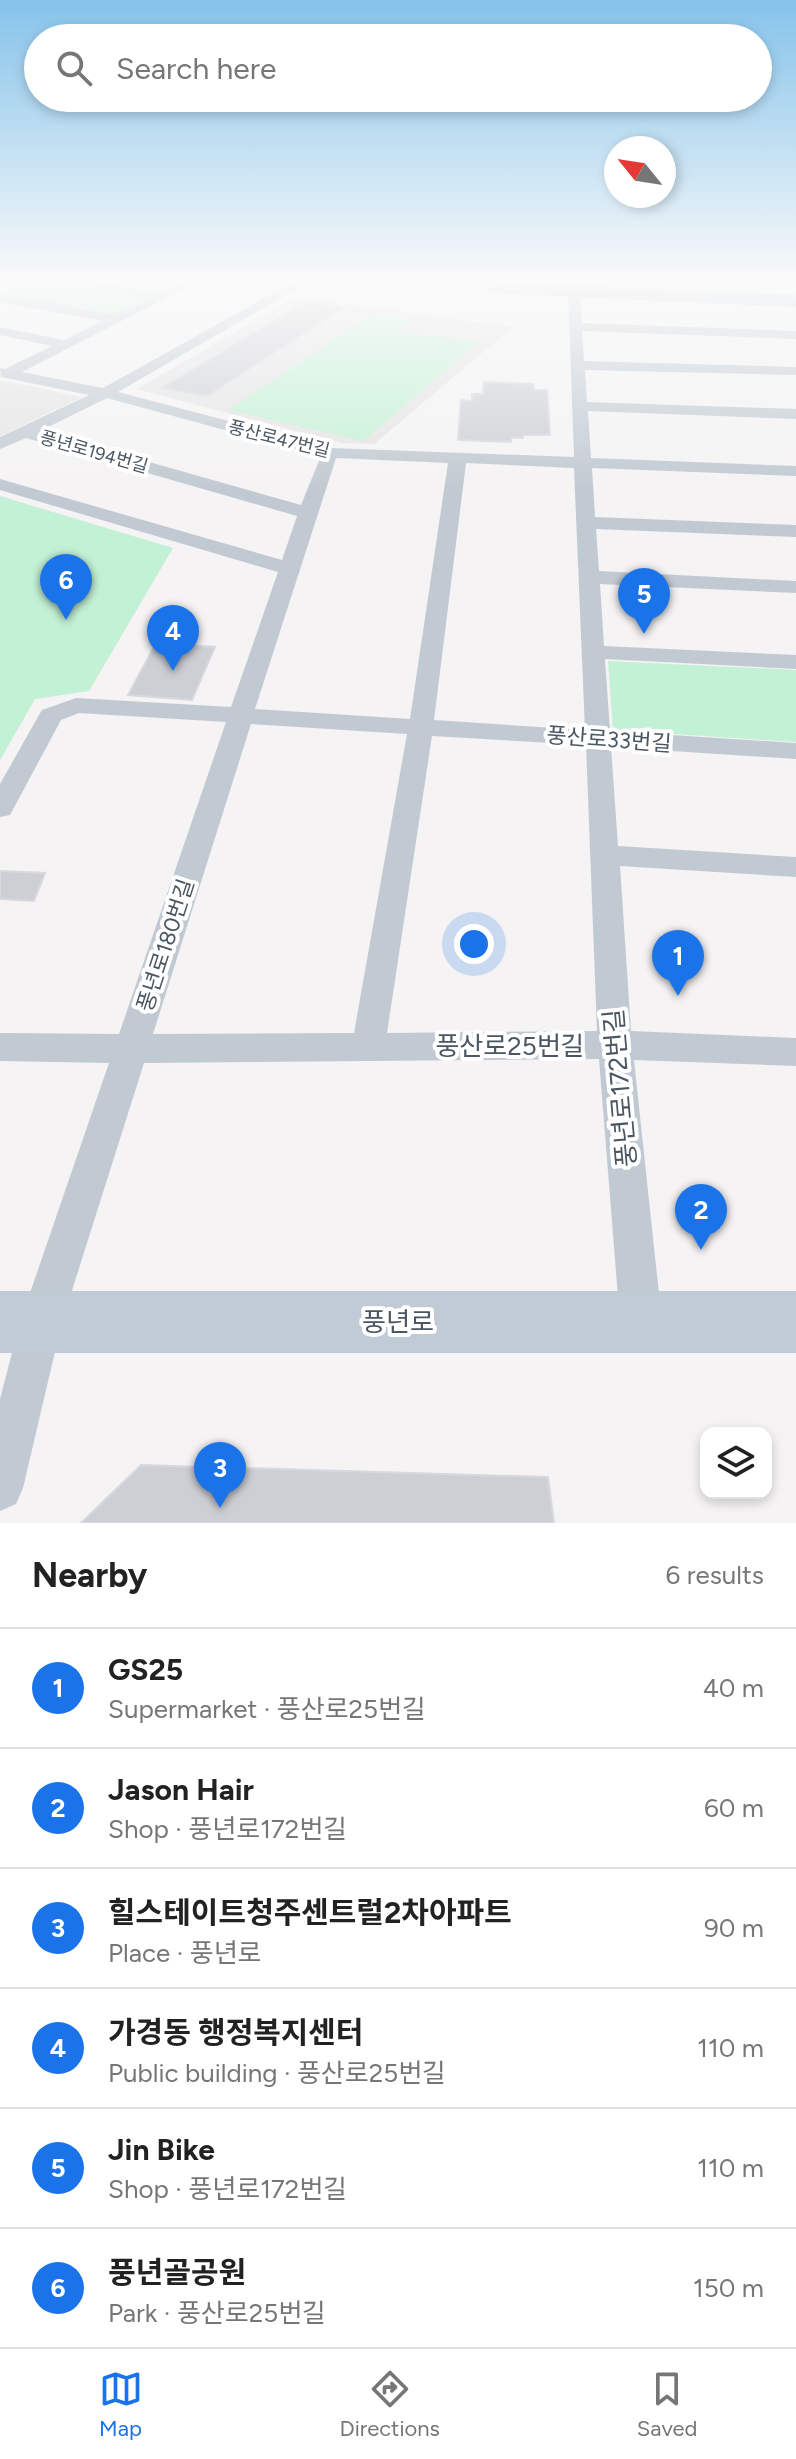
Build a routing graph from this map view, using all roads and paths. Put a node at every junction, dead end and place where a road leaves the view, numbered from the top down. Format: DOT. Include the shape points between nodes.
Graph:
graph roads {
  1 [pos="56,348"];
  2 [pos="185,348"];
  3 [pos="576,348"];
  4 [pos="577,365"];
  5 [pos="796,371"];
  6 [pos="3,373"];
  7 [pos="105,393"];
  8 [pos="579,406"];
  9 [pos="796,414"];
  10 [pos="25,432"];
  11 [pos="0,444"];
  12 [pos="331,453"];
  13 [pos="458,457"];
  14 [pos="582,462"];
  15 [pos="796,471"];
  16 [pos="0,484"];
  17 [pos="308,513"];
  18 [pos="588,523"];
  19 [pos="792,531"];
  20 [pos="290,569"];
  21 [pos="589,577"];
  22 [pos="796,587"];
  23 [pos="593,652"];
  24 [pos="796,662"];
  25 [pos="242,715"];
  26 [pos="421,727"];
  27 [pos="598,738"];
  28 [pos="796,751"];
  29 [pos="0,808"];
  30 [pos="604,855"];
  31 [pos="796,867"];
  32 [pos="615,1045"];
  33 [pos="0,1047"];
  34 [pos="368,1047"];
  35 [pos="130,1049"];
  36 [pos="796,1052"];
  37 [pos="20,1322"];
  38 [pos="641,1322"];
  39 [pos="796,1322"];
  40 [pos="0,1488"];
  1 -- 6 [label="street"];
  2 -- 7 [label="street, 풍년로194번길"];
  3 -- 4 [label="street, 풍년로172번길"];
  4 -- 5 [label="street"];
  4 -- 8 [label="street, 풍년로172번길"];
  6 -- 7 [label="street, 풍산로47번길"];
  7 -- 10 [label="street, 풍년로194번길"];
  7 -- 12 [label="street, 풍산로47번길"];
  8 -- 9 [label="street"];
  8 -- 14 [label="street, 풍년로172번길"];
  10 -- 11 [label="street, 풍년로194번길"];
  10 -- 17 [label="street, 풍년로194번길"];
  12 -- 13 [label="street, 풍산로47번길"];
  12 -- 17 [label="street, 풍년로180번길"];
  13 -- 14 [label="street, 풍산로47번길"];
  13 -- 26 [label="street"];
  14 -- 15 [label="street, 풍산로47번길"];
  14 -- 18 [label="street, 풍년로172번길"];
  16 -- 20 [label="street"];
  17 -- 20 [label="street, 풍년로180번길"];
  18 -- 19 [label="street"];
  18 -- 21 [label="street, 풍년로172번길"];
  20 -- 25 [label="street, 풍년로180번길"];
  21 -- 22 [label="street"];
  21 -- 23 [label="street, 풍년로172번길"];
  23 -- 24 [label="street"];
  23 -- 27 [label="street, 풍년로172번길"];
  25 -- 26 [label="street, 풍산로33번길"];
  25 -- 29 [label="street" via="76,705 51,715"];
  25 -- 35 [label="street, 풍년로180번길"];
  26 -- 27 [label="street, 풍산로33번길"];
  26 -- 34 [label="street"];
  27 -- 28 [label="street, 풍산로33번길"];
  27 -- 30 [label="street, 풍년로172번길"];
  30 -- 31 [label="street"];
  30 -- 32 [label="street, 풍년로172번길"];
  32 -- 34 [label="street, 풍산로25번길"];
  32 -- 36 [label="street, 풍산로25번길"];
  32 -- 38 [label="street, 풍년로172번길"];
  33 -- 35 [label="street, 풍산로25번길"];
  34 -- 35 [label="street, 풍산로25번길"];
  35 -- 37 [label="street, 풍년로180번길"];
  37 -- 38 [label="street, 풍년로"];
  37 -- 40 [label="street, 풍년로180번길"];
  38 -- 39 [label="street, 풍년로"];
}
